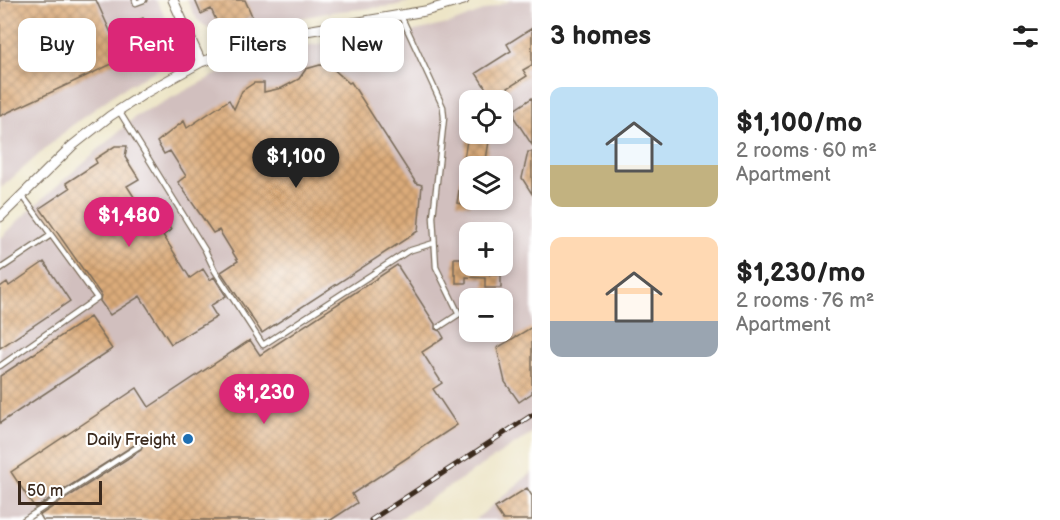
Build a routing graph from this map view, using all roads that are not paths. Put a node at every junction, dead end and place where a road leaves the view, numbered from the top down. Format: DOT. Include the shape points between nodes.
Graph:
graph roads {
  1 [pos="135,0"];
  2 [pos="144,0"];
  3 [pos="173,0"];
  4 [pos="464,0"];
  5 [pos="401,16"];
  6 [pos="201,62"];
  7 [pos="118,111"];
  8 [pos="22,195"];
  9 [pos="0,217"];
  10 [pos="51,235"];
  11 [pos="434,243"];
  12 [pos="0,269"];
  13 [pos="439,327"];
  14 [pos="0,366"];
  15 [pos="139,446"];
  16 [pos="24,520"];
  1 -- 2 [label="lane"];
  3 -- 6 [label="street"];
  4 -- 5 [label="street"];
  5 -- 6 [label="street" via="300,32"];
  5 -- 11 [label="lane" via="443,107"];
  6 -- 7 [label="street"];
  7 -- 8 [label="street" via="72,146"];
  7 -- 11 [label="lane" via="263,345 408,251"];
  8 -- 9 [label="street"];
  8 -- 10 [label="lane"];
  10 -- 12 [label="lane"];
  10 -- 14 [label="lane" via="97,298"];
  11 -- 13 [label="lane" via="436,267 459,314"];
  15 -- 16 [label="lane"];
}
